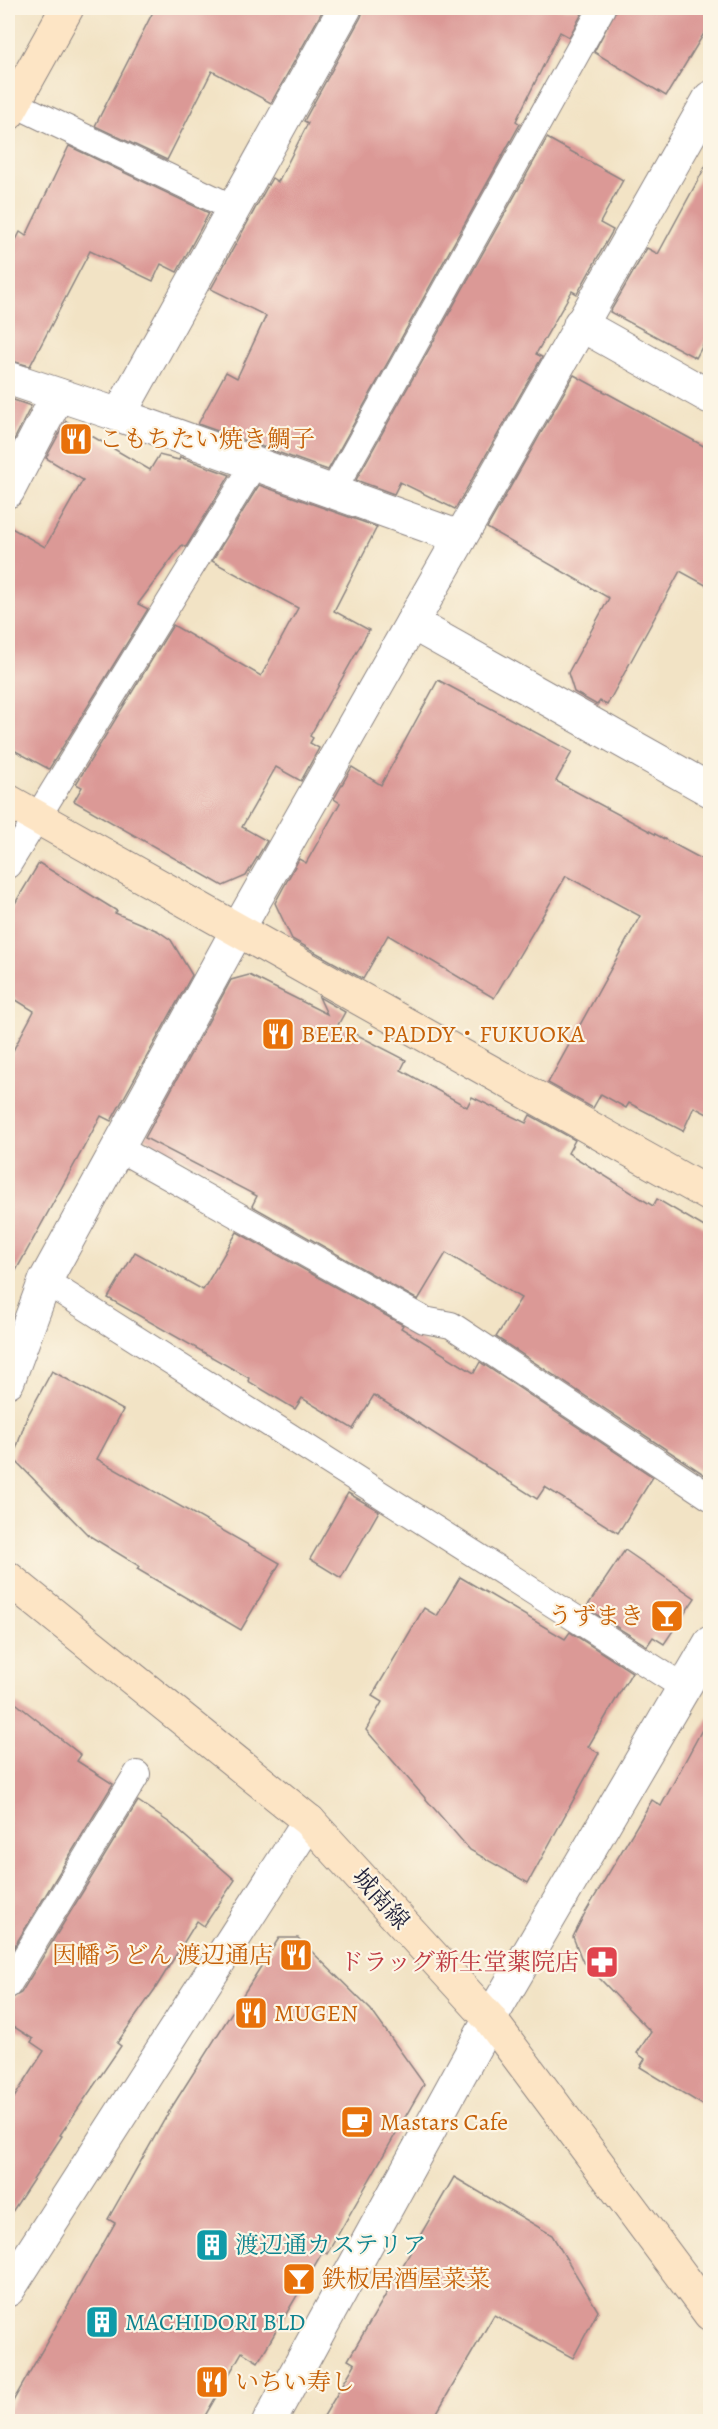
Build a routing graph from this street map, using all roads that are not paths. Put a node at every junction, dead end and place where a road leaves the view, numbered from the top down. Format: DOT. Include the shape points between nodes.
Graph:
graph roads {
  1 [pos="67,8"];
  2 [pos="345,8"];
  3 [pos="602,8"];
  4 [pos="711,98"];
  5 [pos="10,109"];
  6 [pos="233,208"];
  7 [pos="580,324"];
  8 [pos="8,378"];
  9 [pos="58,395"];
  10 [pos="711,397"];
  11 [pos="118,415"];
  12 [pos="255,463"];
  13 [pos="8,491"];
  14 [pos="333,491"];
  15 [pos="459,537"];
  16 [pos="412,623"];
  17 [pos="711,790"];
  18 [pos="8,801"];
  19 [pos="38,818"];
  20 [pos="8,865"];
  21 [pos="237,931"];
  22 [pos="118,1148"];
  23 [pos="711,1195"];
  24 [pos="45,1281"];
  25 [pos="8,1381"];
  26 [pos="711,1497"];
  27 [pos="8,1578"];
  28 [pos="707,1656"];
  29 [pos="685,1688"];
  30 [pos="137,1774"];
  31 [pos="309,1821"];
  32 [pos="8,1985"];
  33 [pos="490,2019"];
  34 [pos="8,2290"];
  35 [pos="711,2314"];
  36 [pos="269,2421"];
  1 -- 5 [label="street"];
  2 -- 6 [label="street"];
  3 -- 14 [label="lane"];
  4 -- 7 [label="street"];
  5 -- 6 [label="lane"];
  6 -- 11 [label="street"];
  7 -- 10 [label="street"];
  7 -- 15 [label="street"];
  8 -- 9 [label="street"];
  9 -- 11 [label="street"];
  9 -- 13 [label="street"];
  11 -- 12 [label="street"];
  12 -- 14 [label="street"];
  12 -- 19 [label="lane"];
  14 -- 15 [label="street"];
  15 -- 16 [label="street"];
  16 -- 17 [label="street"];
  16 -- 21 [label="street"];
  18 -- 19 [label="street"];
  19 -- 20 [label="lane"];
  19 -- 21 [label="street"];
  21 -- 22 [label="street"];
  21 -- 23 [label="street"];
  22 -- 24 [label="street"];
  22 -- 26 [label="lane" via="424,1320 452,1325"];
  24 -- 25 [label="street"];
  24 -- 29 [label="lane"];
  27 -- 31 [label="street, 城南線"];
  28 -- 29 [label="street"];
  29 -- 33 [label="street"];
  30 -- 32 [label="lane"];
  31 -- 33 [label="street, 城南線"];
  31 -- 34 [label="street"];
  33 -- 35 [label="street, 城南線"];
  33 -- 36 [label="street"];
}
